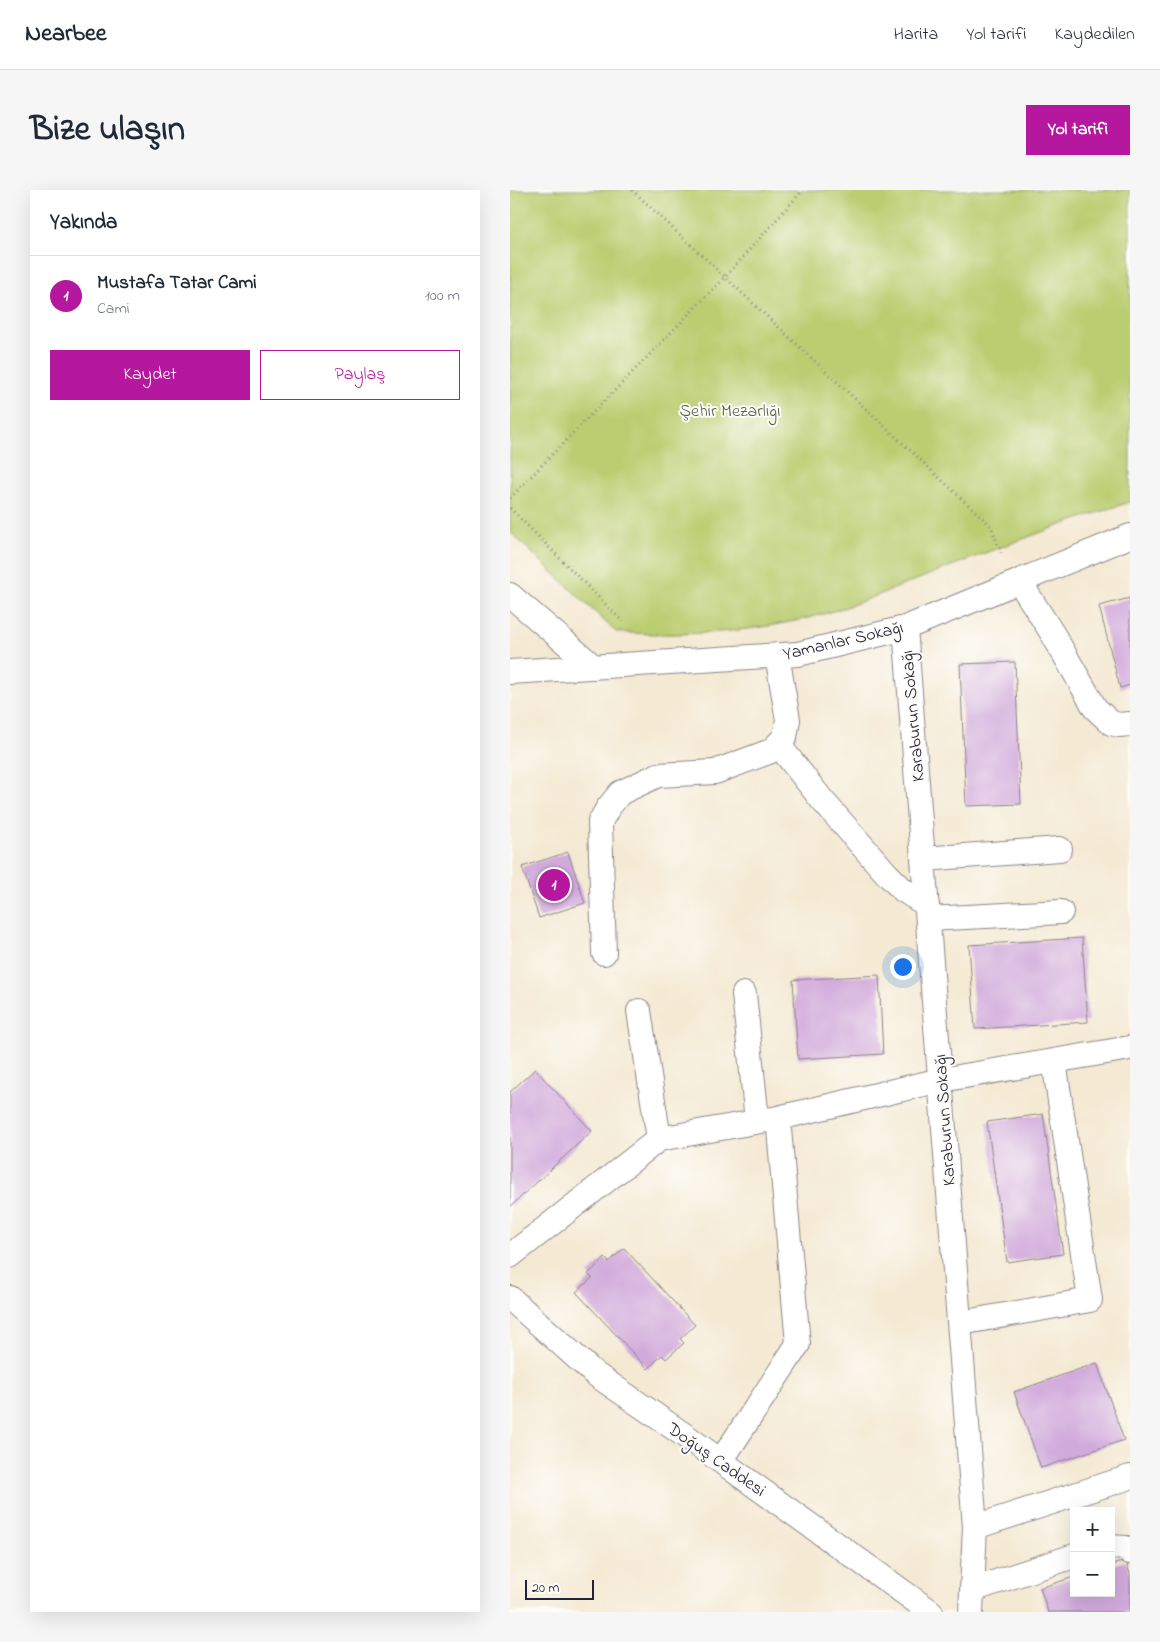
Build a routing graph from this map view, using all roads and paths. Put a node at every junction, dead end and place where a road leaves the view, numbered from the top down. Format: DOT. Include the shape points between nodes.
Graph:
graph roads {
  1 [pos="632,190"];
  2 [pos="803,190"];
  3 [pos="725,277"];
  4 [pos="510,498"];
  5 [pos="510,508"];
  6 [pos="1130,536"];
  7 [pos="1001,553"];
  8 [pos="1020,581"];
  9 [pos="510,595"];
  10 [pos="623,622"];
  11 [pos="904,628"];
  12 [pos="777,655"];
  13 [pos="594,667"];
  14 [pos="510,672"];
  15 [pos="1130,724"];
  16 [pos="778,744"];
  17 [pos="1060,849"];
  18 [pos="923,858"];
  19 [pos="928,912"];
  20 [pos="1061,912"];
  21 [pos="604,953"];
  22 [pos="744,994"];
  23 [pos="639,1010"];
  24 [pos="1130,1048"];
  25 [pos="1054,1061"];
  26 [pos="941,1080"];
  27 [pos="767,1120"];
  28 [pos="659,1139"];
  29 [pos="510,1256"];
  30 [pos="510,1298"];
  31 [pos="960,1323"];
  32 [pos="721,1461"];
  33 [pos="1130,1477"];
  34 [pos="976,1527"];
  35 [pos="1115,1547"];
  36 [pos="1130,1552"];
  37 [pos="1070,1558"];
  38 [pos="972,1601"];
  39 [pos="931,1612"];
  1 -- 3 [label="path"];
  2 -- 3 [label="path"];
  3 -- 4 [label="path"];
  3 -- 7 [label="path" via="991,526"];
  5 -- 10 [label="path"];
  6 -- 8 [label="street, Yamanlar Sokağı"];
  8 -- 11 [label="street, Yamanlar Sokağı"];
  8 -- 15 [label="street" via="1095,708 1111,723"];
  9 -- 13 [label="street"];
  11 -- 12 [label="street, Yamanlar Sokağı" via="798,654"];
  11 -- 18 [label="street, Karaburun Sokağı"];
  12 -- 13 [label="street, Yamanlar Sokağı"];
  12 -- 16 [label="street" via="788,720 785,737"];
  13 -- 14 [label="street, Yamanlar Sokağı"];
  16 -- 19 [label="street" via="887,874"];
  16 -- 21 [label="street" via="771,751 715,772 658,775 620,793 600,822"];
  17 -- 18 [label="street"];
  18 -- 19 [label="street, Karaburun Sokağı"];
  19 -- 20 [label="street"];
  19 -- 26 [label="street, Karaburun Sokağı"];
  22 -- 27 [label="street"];
  23 -- 28 [label="street"];
  24 -- 25 [label="street"];
  25 -- 26 [label="street"];
  25 -- 31 [label="street" via="1090,1300"];
  26 -- 27 [label="street"];
  26 -- 31 [label="street, Karaburun Sokağı"];
  27 -- 28 [label="street"];
  27 -- 32 [label="street" via="798,1344"];
  28 -- 29 [label="street"];
  30 -- 32 [label="street, Doğuş Caddesi" via="595,1374"];
  31 -- 34 [label="street, Karaburun Sokağı"];
  32 -- 39 [label="street, Doğuş Caddesi"];
  33 -- 34 [label="street"];
  34 -- 38 [label="street, Karaburun Sokağı"];
  35 -- 36 [label="street" via="1126,1548"];
  37 -- 38 [label="street"];
}
